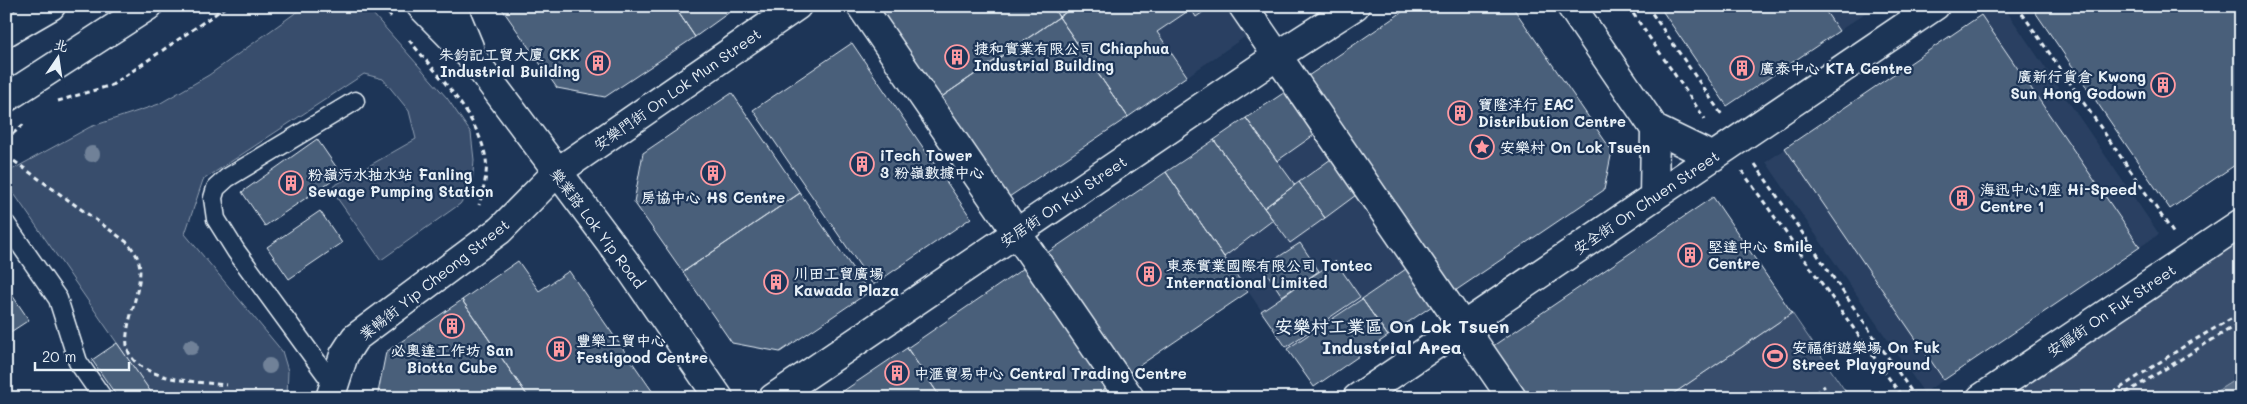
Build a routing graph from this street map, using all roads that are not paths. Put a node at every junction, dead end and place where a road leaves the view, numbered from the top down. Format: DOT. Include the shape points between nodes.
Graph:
graph roads {
  1 [pos="51,6"];
  2 [pos="148,6"];
  3 [pos="421,6"];
  4 [pos="452,6"];
  5 [pos="797,6"];
  6 [pos="861,6"];
  7 [pos="1243,6"];
  8 [pos="1355,6"];
  9 [pos="1571,6"];
  10 [pos="1935,6"];
  11 [pos="6,32"];
  12 [pos="1277,56"];
  13 [pos="474,60"];
  14 [pos="6,98"];
  15 [pos="355,101"];
  16 [pos="1654,129"];
  17 [pos="1726,148"];
  18 [pos="557,172"];
  19 [pos="1654,197"];
  20 [pos="2241,223"];
  21 [pos="6,224"];
  22 [pos="1016,233"];
  23 [pos="1463,326"];
  24 [pos="332,391"];
  25 [pos="103,398"];
  26 [pos="719,398"];
  27 [pos="773,398"];
  28 [pos="1130,398"];
  29 [pos="1357,398"];
  30 [pos="1512,398"];
  31 [pos="1981,398"];
  1 -- 11 [label="street"];
  2 -- 14 [label="street"];
  3 -- 13 [label="street, 樂業路 Lok Yip Road"];
  4 -- 13 [label="street, 樂業路 Lok Yip Road"];
  5 -- 18 [label="street, 安樂門街 On Lok Mun Street"];
  6 -- 22 [label="street"];
  7 -- 12 [label="street"];
  8 -- 12 [label="street, 安居街 On Kui Street"];
  9 -- 16 [label="street"];
  10 -- 17 [label="street, 安全街 On Chuen Street"];
  12 -- 22 [label="street, 安居街 On Kui Street"];
  12 -- 23 [label="street"];
  13 -- 18 [label="street, 樂業路 Lok Yip Road"];
  15 -- 24 [label="lane" via="227,178 216,188 213,198 216,220"];
  16 -- 17 [label="street"];
  16 -- 19 [label="street"];
  17 -- 19 [label="street, 安全街 On Chuen Street"];
  18 -- 24 [label="street, 業暢街 Yip Cheong Street" via="500,230 355,338 344,355"];
  18 -- 26 [label="street, 樂業路 Lok Yip Road" via="632,270"];
  19 -- 23 [label="street, 安全街 On Chuen Street"];
  20 -- 31 [label="street, 安福街 On Fuk Street"];
  21 -- 25 [label="lane" via="58,299 72,348"];
  22 -- 27 [label="street, 安居街 On Kui Street"];
  22 -- 28 [label="street"];
  23 -- 29 [label="street, 安全街 On Chuen Street"];
  23 -- 30 [label="street"];
}
